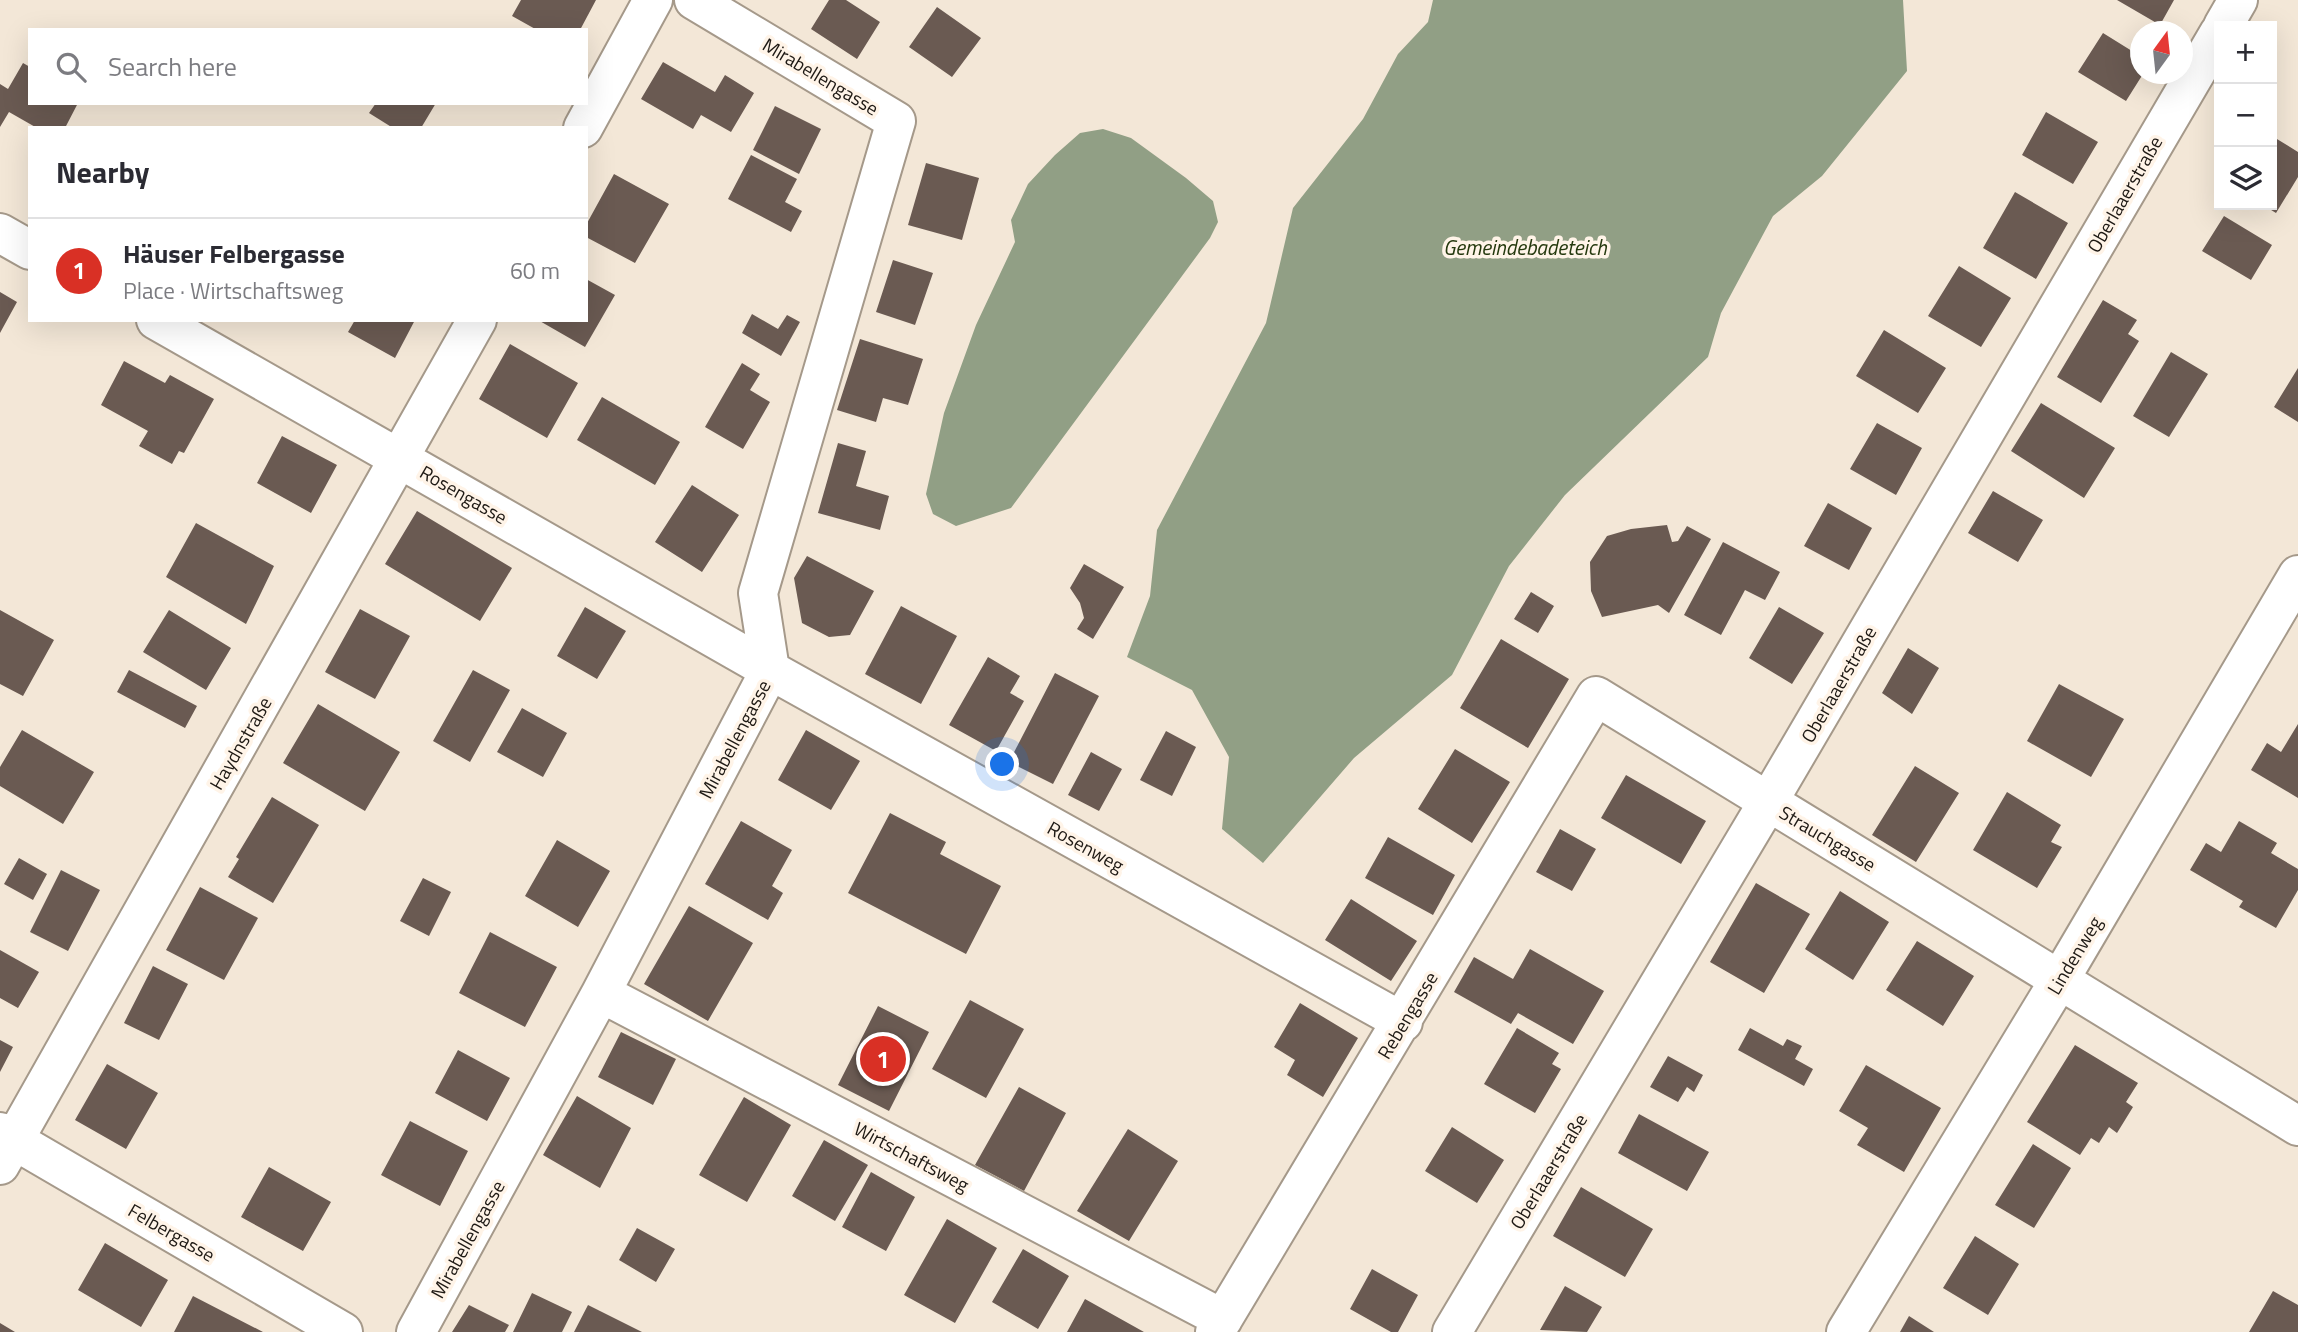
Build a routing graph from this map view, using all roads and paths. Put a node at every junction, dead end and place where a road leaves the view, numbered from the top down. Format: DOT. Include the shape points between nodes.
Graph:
graph roads {
  1 [pos="653,0"];
  2 [pos="694,0"];
  3 [pos="2238,0"];
  4 [pos="2226,21"];
  5 [pos="2214,42"];
  6 [pos="584,126"];
  7 [pos="0,233"];
  8 [pos="28,249"];
  9 [pos="160,322"];
  10 [pos="476,322"];
  11 [pos="402,458"];
  12 [pos="2298,575"];
  13 [pos="770,670"];
  14 [pos="1596,696"];
  15 [pos="1768,802"];
  16 [pos="2060,979"];
  17 [pos="601,993"];
  18 [pos="1403,1022"];
  19 [pos="2298,1126"];
  20 [pos="4,1146"];
  21 [pos="1219,1325"];
  22 [pos="343,1332"];
  23 [pos="416,1332"];
  24 [pos="1452,1332"];
  25 [pos="1846,1332"];
  1 -- 6 [label="street"];
  2 -- 13 [label="street, Mirabellengasse" via="896,121 758,593"];
  3 -- 4 [label="street"];
  5 -- 15 [label="street, Oberlaaerstraße"];
  7 -- 8 [label="street"];
  9 -- 11 [label="street, Rosengasse"];
  10 -- 11 [label="street, Haydnstraße"];
  11 -- 13 [label="street, Rosengasse"];
  11 -- 20 [label="street, Haydnstraße"];
  12 -- 16 [label="street, Lindenweg"];
  13 -- 17 [label="street, Mirabellengasse"];
  13 -- 18 [label="street, Rosenweg"];
  14 -- 15 [label="street, Strauchgasse"];
  14 -- 18 [label="street, Rebengasse"];
  15 -- 16 [label="street, Strauchgasse"];
  15 -- 24 [label="street, Oberlaaerstraße"];
  16 -- 19 [label="street, Strauchgasse"];
  16 -- 25 [label="street, Lindenweg"];
  17 -- 21 [label="street, Wirtschaftsweg"];
  17 -- 23 [label="street, Mirabellengasse"];
  18 -- 21 [label="street, Rebengasse"];
  20 -- 22 [label="street, Felbergasse"];
}
